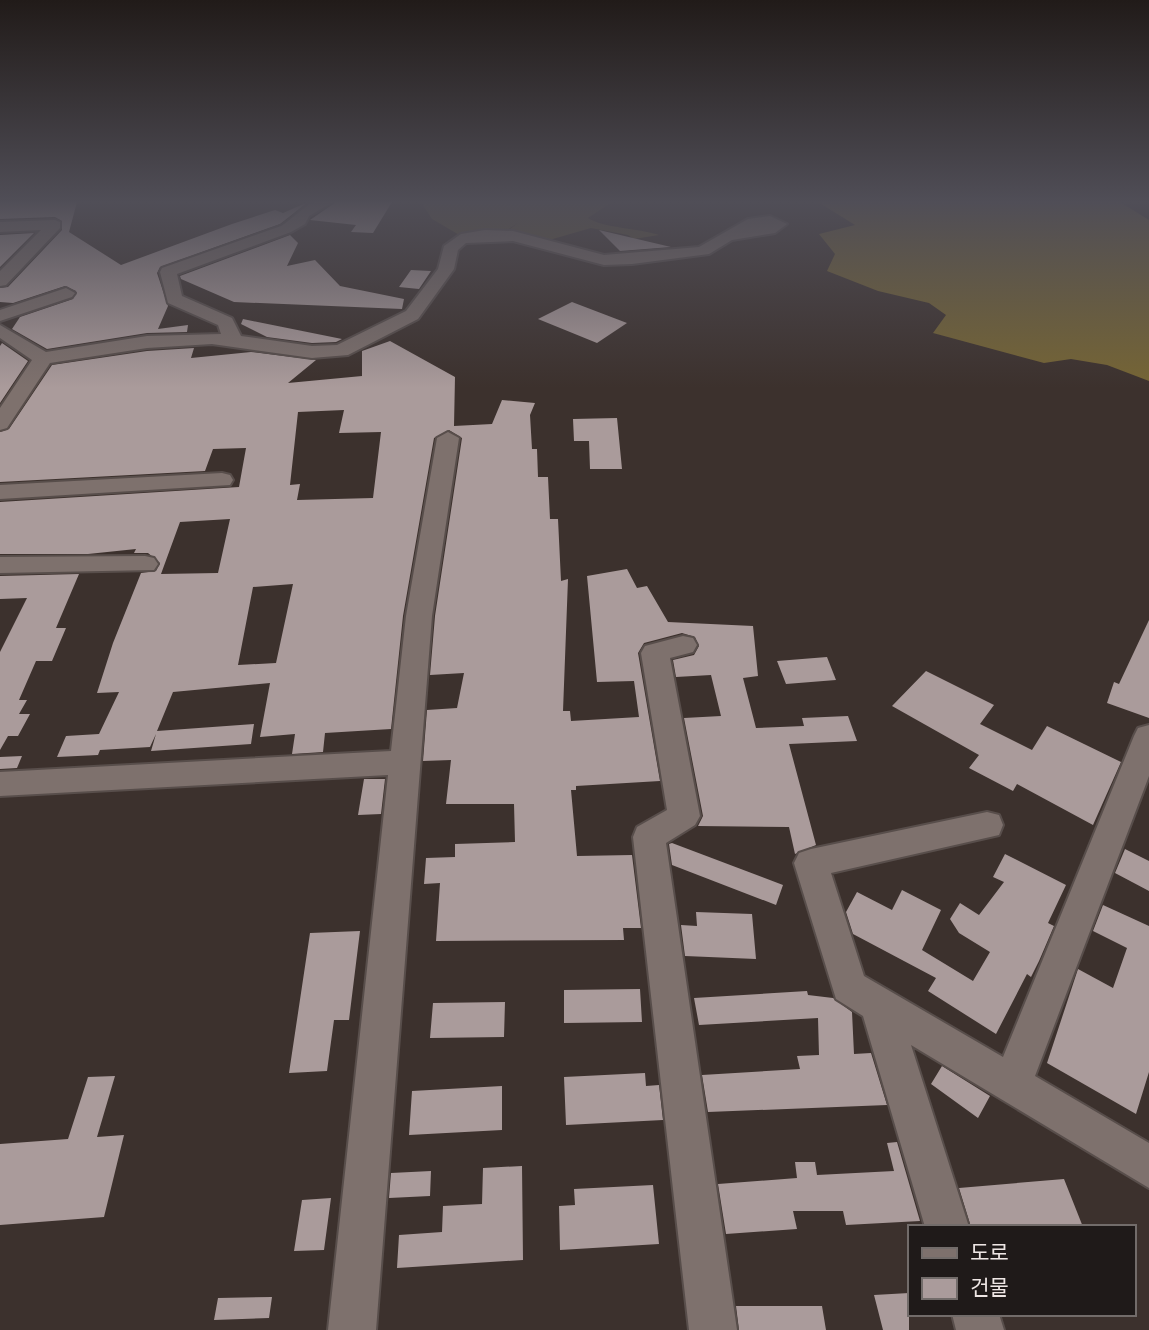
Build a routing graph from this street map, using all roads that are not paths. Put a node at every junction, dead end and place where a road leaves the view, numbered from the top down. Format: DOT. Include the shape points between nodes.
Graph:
graph roads {
  1 [pos="17,264"];
  2 [pos="190,264"];
  3 [pos="447,264"];
  4 [pos="0,281"];
  5 [pos="66,293"];
  6 [pos="0,316"];
  7 [pos="0,330"];
  8 [pos="233,340"];
  9 [pos="43,358"];
  10 [pos="0,424"];
  11 [pos="448,439"];
  12 [pos="222,480"];
  13 [pos="0,492"];
  14 [pos="145,564"];
  15 [pos="0,565"];
  16 [pos="683,645"];
  17 [pos="1149,736"];
  18 [pos="407,762"];
  19 [pos="0,784"];
  20 [pos="987,825"];
  21 [pos="878,1005"];
  22 [pos="1012,1085"];
  23 [pos="1149,1167"];
  24 [pos="946,1225"];
  25 [pos="352,1330"];
  26 [pos="713,1330"];
  1 -- 4 [label="street"];
  2 -- 8 [label="street" via="168,272 174,299 226,322"];
  3 -- 8 [label="street" via="412,315 341,351 324,353"];
  5 -- 6 [label="street"];
  7 -- 9 [label="street"];
  8 -- 9 [label="street" via="147,342"];
  9 -- 10 [label="street"];
  11 -- 18 [label="street" via="419,616"];
  12 -- 13 [label="street"];
  14 -- 15 [label="street"];
  16 -- 26 [label="street" via="655,653 684,816 649,837"];
  17 -- 22 [label="street"];
  18 -- 19 [label="street"];
  18 -- 25 [label="street"];
  20 -- 21 [label="street" via="811,863 849,987"];
  21 -- 22 [label="street"];
  21 -- 24 [label="street"];
  22 -- 23 [label="street"];
}
